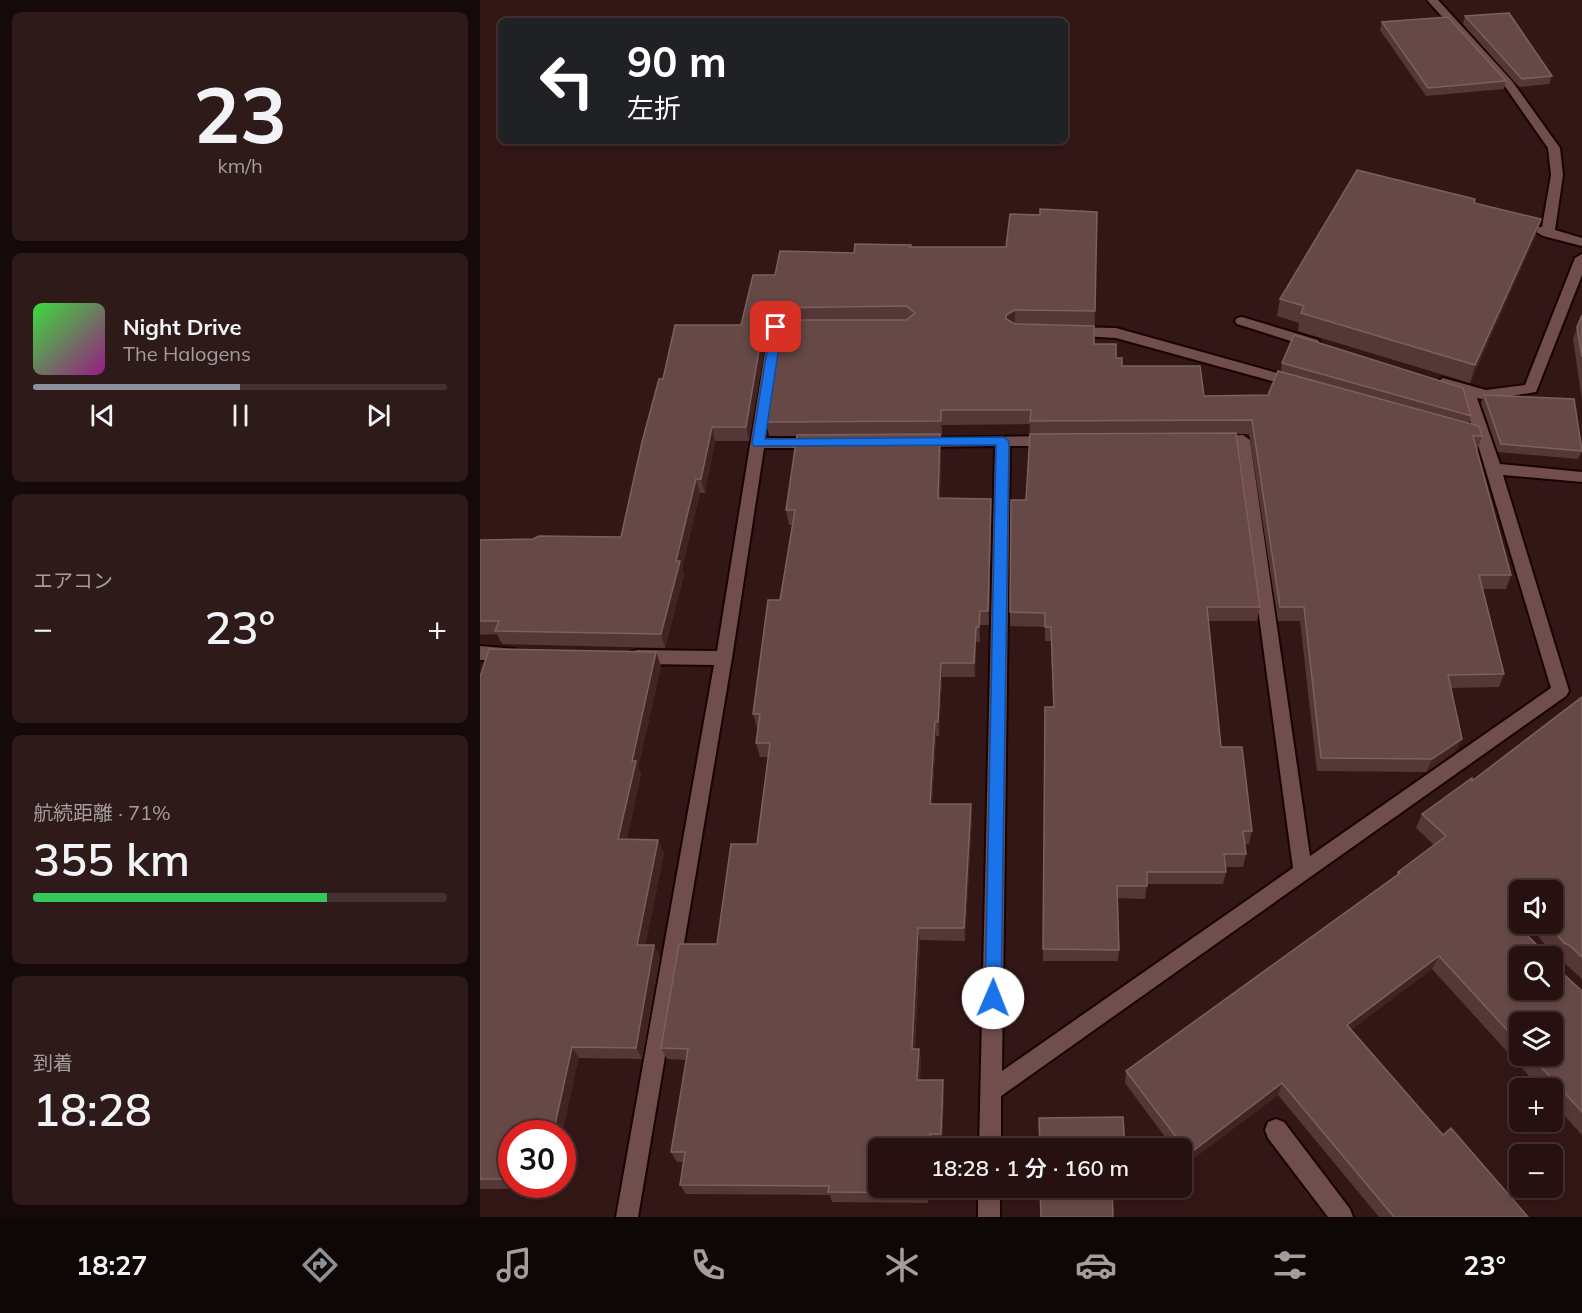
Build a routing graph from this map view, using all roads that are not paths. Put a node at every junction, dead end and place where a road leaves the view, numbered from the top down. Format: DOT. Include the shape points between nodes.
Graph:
graph roads {
  1 [pos="1432,0"];
  2 [pos="1529,228"];
  3 [pos="1548,233"];
  4 [pos="1582,242"];
  5 [pos="1582,258"];
  6 [pos="1242,321"];
  7 [pos="812,327"];
  8 [pos="1060,332"];
  9 [pos="1332,349"];
  10 [pos="1434,381"];
  11 [pos="1310,387"];
  12 [pos="1468,391"];
  13 [pos="1447,425"];
  14 [pos="1482,435"];
  15 [pos="1003,441"];
  16 [pos="1071,441"];
  17 [pos="1198,441"];
  18 [pos="840,442"];
  19 [pos="898,442"];
  20 [pos="758,443"];
  21 [pos="1494,469"];
  22 [pos="1582,477"];
  23 [pos="480,653"];
  24 [pos="526,654"];
  25 [pos="619,656"];
  26 [pos="724,658"];
  27 [pos="1303,872"];
  28 [pos="991,1091"];
  29 [pos="1276,1130"];
  30 [pos="990,1138"];
  31 [pos="989,1198"];
  32 [pos="627,1217"];
  33 [pos="989,1217"];
  34 [pos="1342,1217"];
  1 -- 3 [label="street" via="1508,83 1554,148 1557,175"];
  2 -- 3 [label="street"];
  3 -- 4 [label="street"];
  5 -- 12 [label="street" via="1531,389 1486,395"];
  6 -- 9 [label="street"];
  7 -- 20 [label="street" via="776,327"];
  8 -- 11 [label="street" via="1116,333"];
  10 -- 12 [label="street"];
  12 -- 14 [label="street"];
  13 -- 14 [label="street"];
  14 -- 21 [label="street"];
  15 -- 16 [label="street"];
  15 -- 19 [label="street"];
  15 -- 28 [label="street"];
  17 -- 27 [label="street" via="1244,440"];
  18 -- 20 [label="street"];
  20 -- 26 [label="street"];
  21 -- 22 [label="street"];
  21 -- 27 [label="street" via="1560,691"];
  23 -- 24 [label="street"];
  25 -- 26 [label="street"];
  26 -- 32 [label="street"];
  27 -- 28 [label="street"];
  28 -- 30 [label="street"];
  29 -- 34 [label="street"];
  31 -- 33 [label="street"];
}
